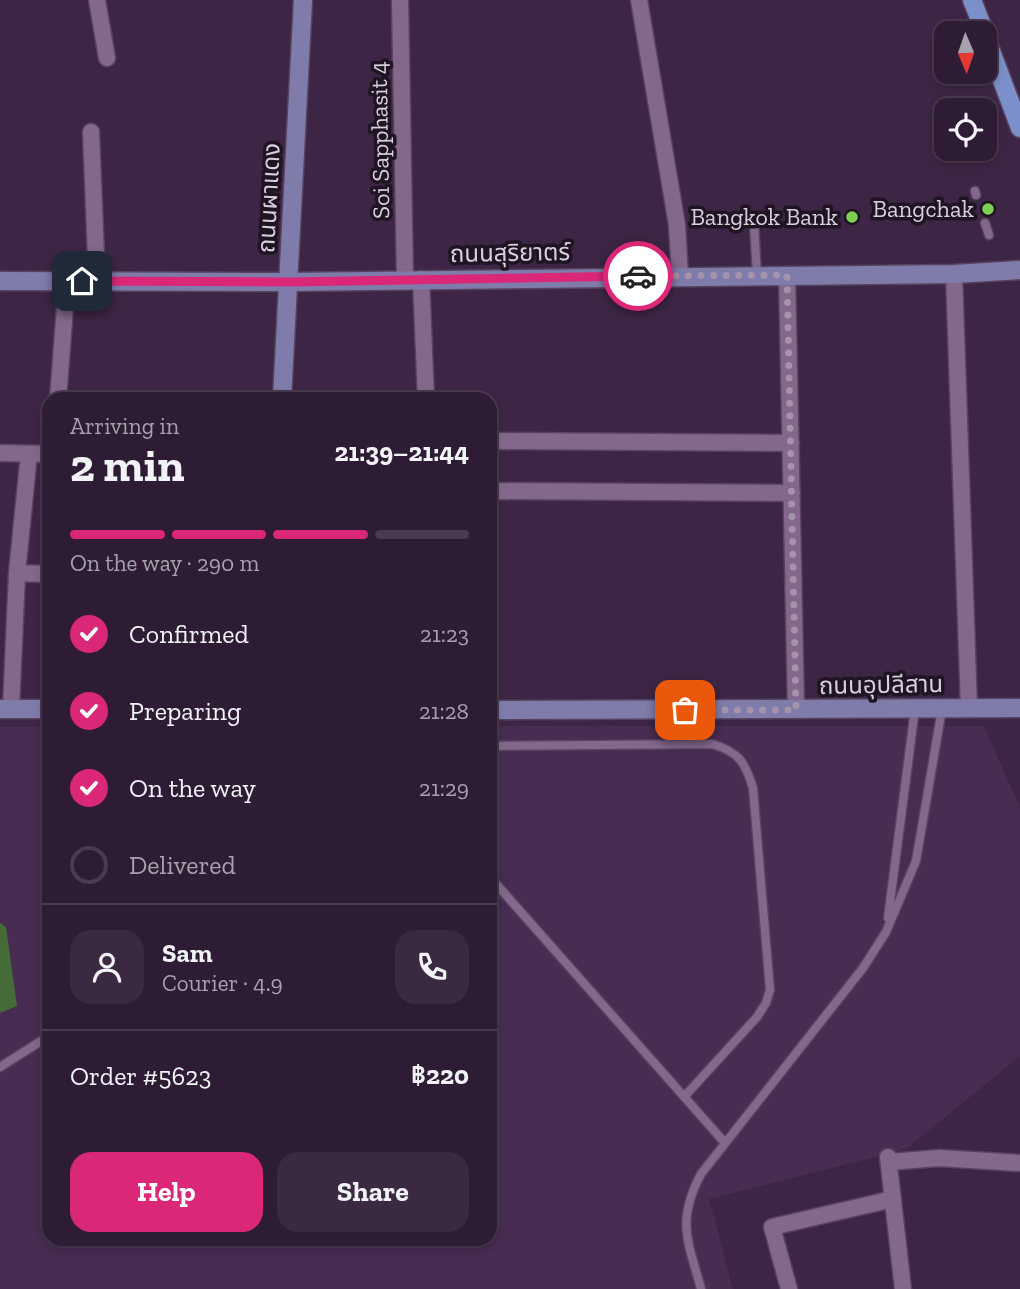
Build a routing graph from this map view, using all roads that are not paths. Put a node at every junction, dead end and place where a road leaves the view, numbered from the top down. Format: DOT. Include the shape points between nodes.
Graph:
graph roads {
  1 [pos="97,0"];
  2 [pos="303,0"];
  3 [pos="400,0"];
  4 [pos="639,0"];
  5 [pos="972,0"];
  6 [pos="980,21"];
  7 [pos="107,58"];
  8 [pos="998,69"];
  9 [pos="1020,128"];
  10 [pos="91,132"];
  11 [pos="754,223"];
  12 [pos="985,223"];
  13 [pos="989,235"];
  14 [pos="1020,270"];
  15 [pos="954,274"];
  16 [pos="757,275"];
  17 [pos="787,275"];
  18 [pos="680,276"];
  19 [pos="413,279"];
  20 [pos="0,281"];
  21 [pos="67,281"];
  22 [pos="97,282"];
  23 [pos="289,282"];
  24 [pos="59,392"];
  25 [pos="282,392"];
  26 [pos="425,392"];
  27 [pos="497,441"];
  28 [pos="791,443"];
  29 [pos="0,453"];
  30 [pos="29,454"];
  31 [pos="42,454"];
  32 [pos="497,491"];
  33 [pos="792,493"];
  34 [pos="17,573"];
  35 [pos="42,573"];
  36 [pos="969,708"];
  37 [pos="1020,708"];
  38 [pos="5,709"];
  39 [pos="42,709"];
  40 [pos="915,709"];
  41 [pos="942,709"];
  42 [pos="497,710"];
  43 [pos="796,710"];
  44 [pos="497,746"];
  45 [pos="497,885"];
  46 [pos="886,932"];
  47 [pos="42,1040"];
  48 [pos="0,1067"];
  49 [pos="684,1097"];
  50 [pos="725,1143"];
  51 [pos="1020,1163"];
  52 [pos="1020,1169"];
  53 [pos="893,1199"];
  54 [pos="701,1289"];
  55 [pos="789,1289"];
  56 [pos="903,1289"];
  1 -- 7 [label="street"];
  2 -- 23 [label="street, ถนนผาแดง"];
  3 -- 19 [label="street, Soi Sapphasit 4"];
  4 -- 18 [label="street" via="677,225"];
  5 -- 6 [label="main road"];
  8 -- 9 [label="main road"];
  10 -- 22 [label="street"];
  11 -- 16 [label="lane"];
  12 -- 13 [label="lane"];
  14 -- 15 [label="street, ถนนสุริยาตร์"];
  15 -- 17 [label="street, ถนนสุริยาตร์"];
  15 -- 36 [label="street"];
  16 -- 17 [label="street, ถนนสุริยาตร์"];
  16 -- 18 [label="street, ถนนสุริยาตร์"];
  17 -- 28 [label="street"];
  18 -- 19 [label="street, ถนนสุริยาตร์"];
  19 -- 23 [label="street, ถนนสุริยาตร์"];
  19 -- 26 [label="street, Soi Sapphasit 4"];
  20 -- 21 [label="street, ถนนสุริยาตร์"];
  21 -- 22 [label="street, ถนนสุริยาตร์"];
  21 -- 24 [label="street"];
  22 -- 23 [label="street, ถนนสุริยาตร์"];
  23 -- 25 [label="street, ถนนผาแดง"];
  27 -- 28 [label="street"];
  28 -- 33 [label="street"];
  29 -- 30 [label="street"];
  30 -- 31 [label="street"];
  30 -- 34 [label="street"];
  32 -- 33 [label="street"];
  33 -- 43 [label="street"];
  34 -- 35 [label="street"];
  34 -- 38 [label="street"];
  36 -- 37 [label="street, ถนนอุปลีสาน"];
  36 -- 41 [label="street, ถนนอุปลีสาน"];
  38 -- 39 [label="street"];
  40 -- 41 [label="street, ถนนอุปลีสาน"];
  40 -- 43 [label="street, ถนนอุปลีสาน"];
  40 -- 46 [label="lane"];
  41 -- 46 [label="lane" via="916,862"];
  42 -- 43 [label="street, ถนนอุปลีสาน"];
  44 -- 49 [label="lane" via="712,744 740,758 748,773 753,788 769,990 757,1017"];
  45 -- 49 [label="lane"];
  46 -- 50 [label="lane" via="863,968"];
  47 -- 48 [label="lane"];
  49 -- 50 [label="lane"];
  50 -- 54 [label="lane" via="701,1174 685,1216"];
  51 -- 52 [label="street"];
  51 -- 53 [label="street" via="889,1160"];
  53 -- 55 [label="street" via="772,1227"];
  53 -- 56 [label="street"];
}
